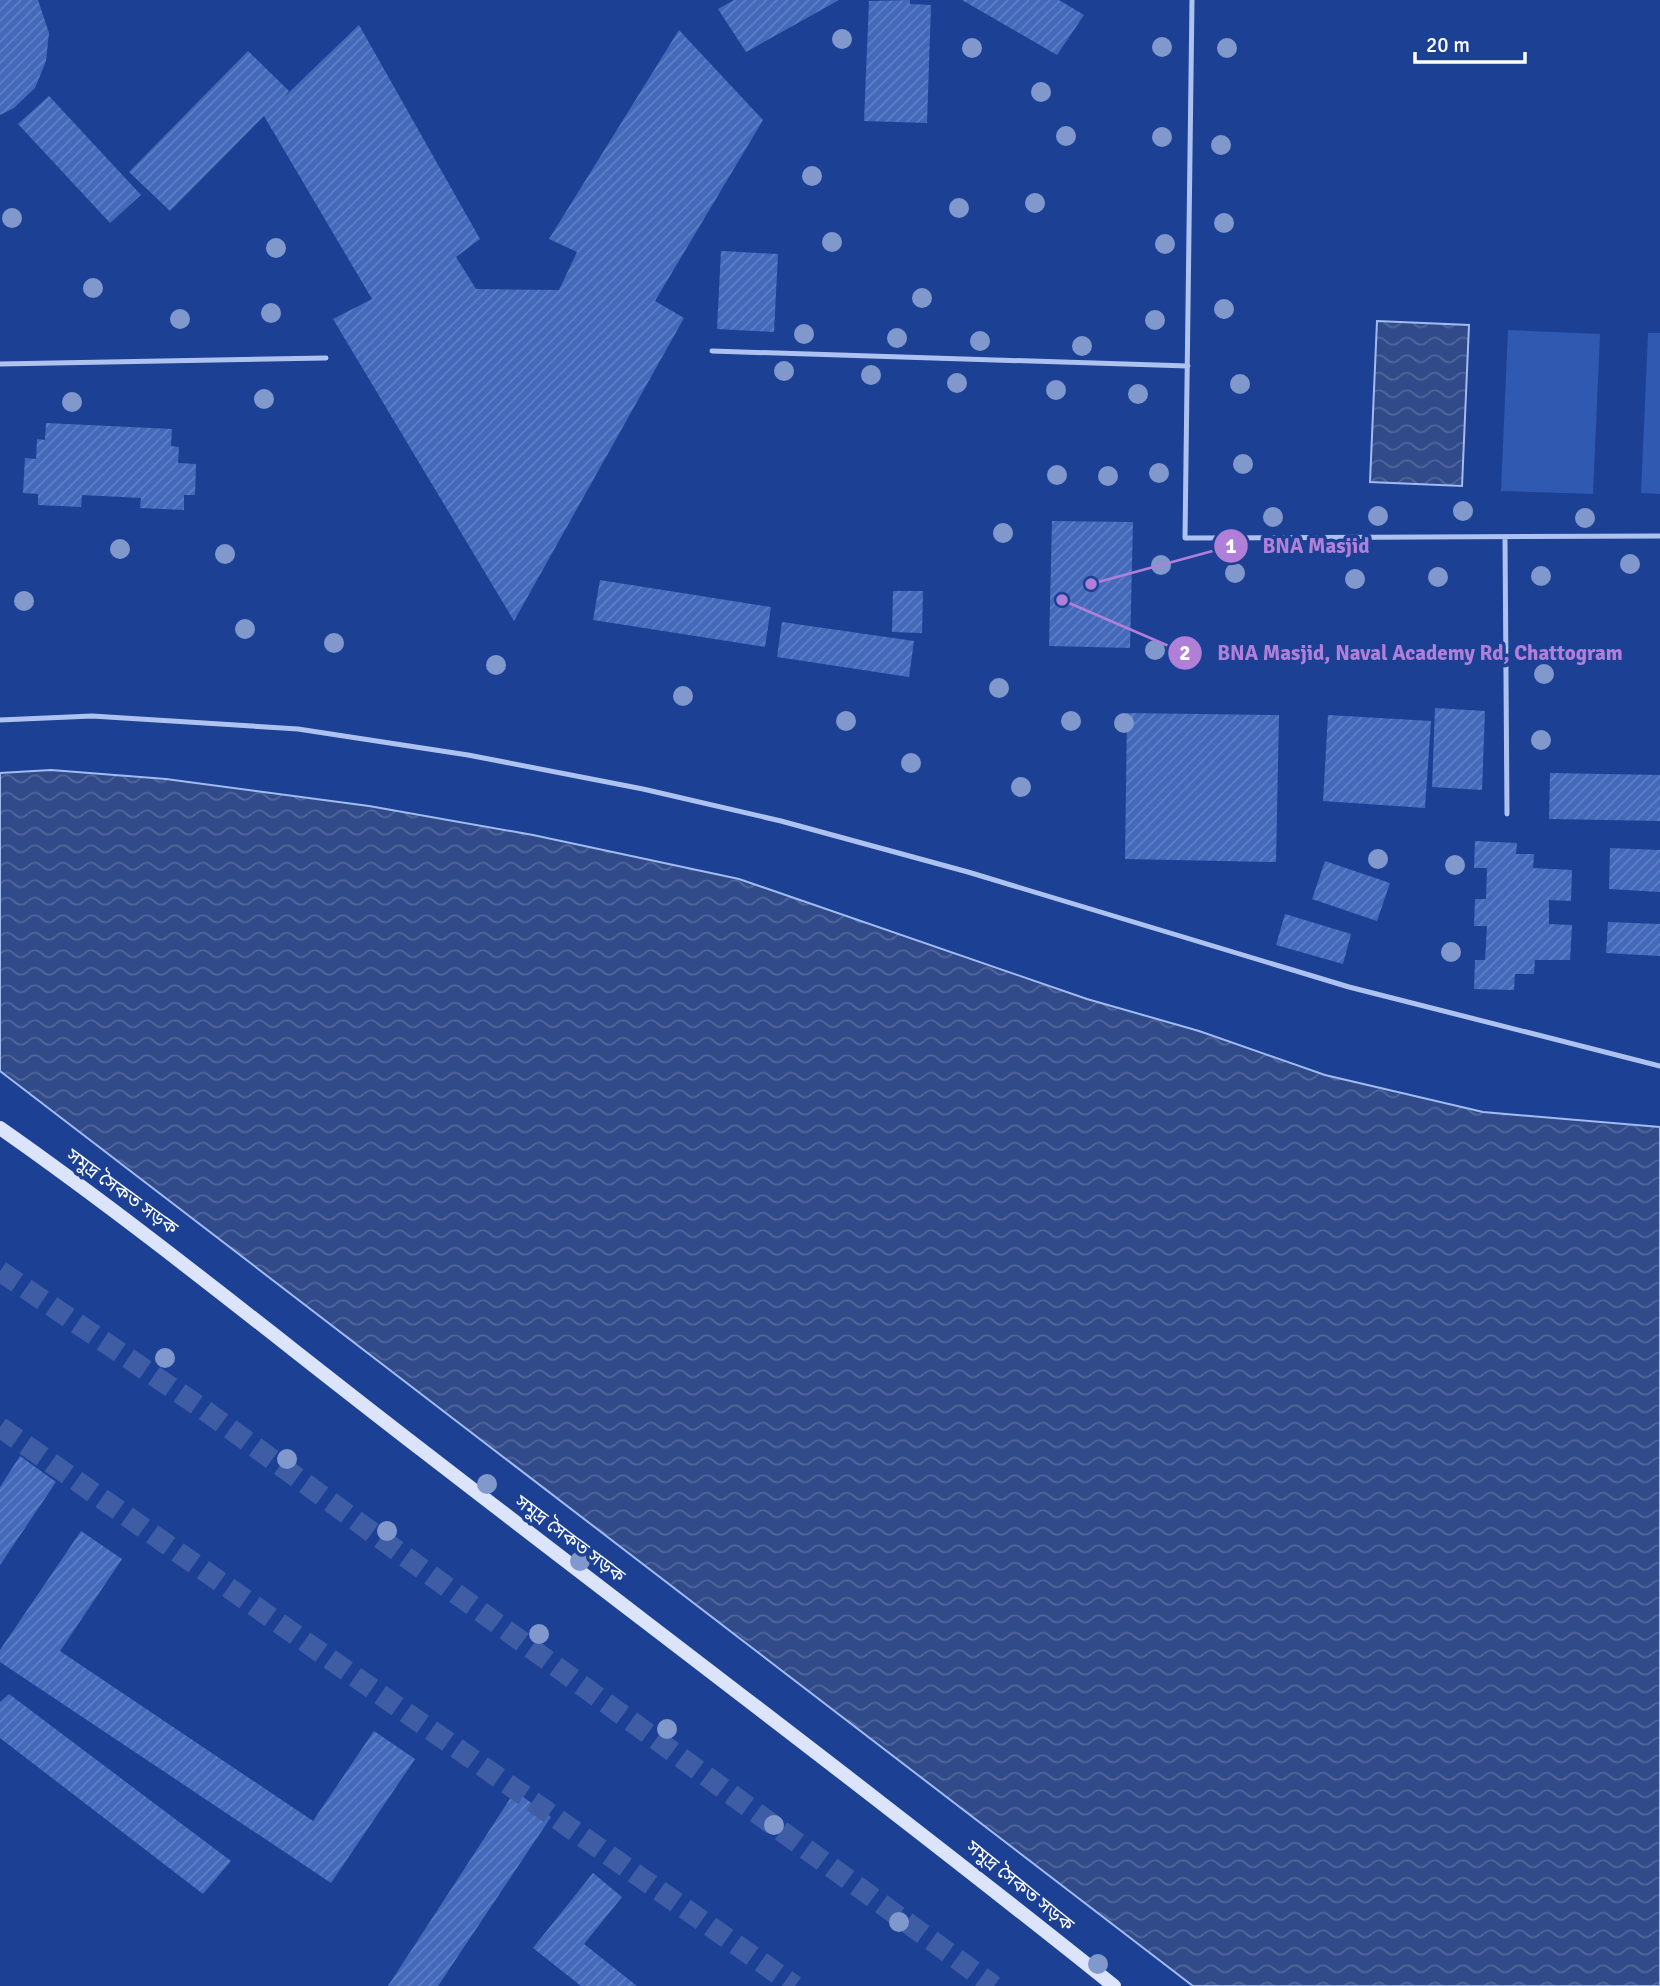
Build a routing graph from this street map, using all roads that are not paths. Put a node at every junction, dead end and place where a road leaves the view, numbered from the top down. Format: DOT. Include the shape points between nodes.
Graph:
graph roads {
  1 [pos="1192,0"];
  2 [pos="712,351"];
  3 [pos="326,358"];
  4 [pos="0,364"];
  5 [pos="1188,366"];
  6 [pos="1660,536"];
  7 [pos="1505,538"];
  8 [pos="0,720"];
  9 [pos="1507,814"];
  10 [pos="1660,1066"];
  11 [pos="0,1128"];
  12 [pos="1114,1986"];
  1 -- 5 [label="lane"];
  2 -- 5 [label="lane"];
  3 -- 4 [label="lane"];
  5 -- 7 [label="lane" via="1185,538"];
  6 -- 7 [label="lane"];
  7 -- 9 [label="lane"];
  8 -- 10 [label="lane" via="92,716 298,729 468,755 643,789 955,869 1349,987"];
  11 -- 12 [label="main road, সমুদ্র সৈকত সড়ক" via="177,1256"];
}
